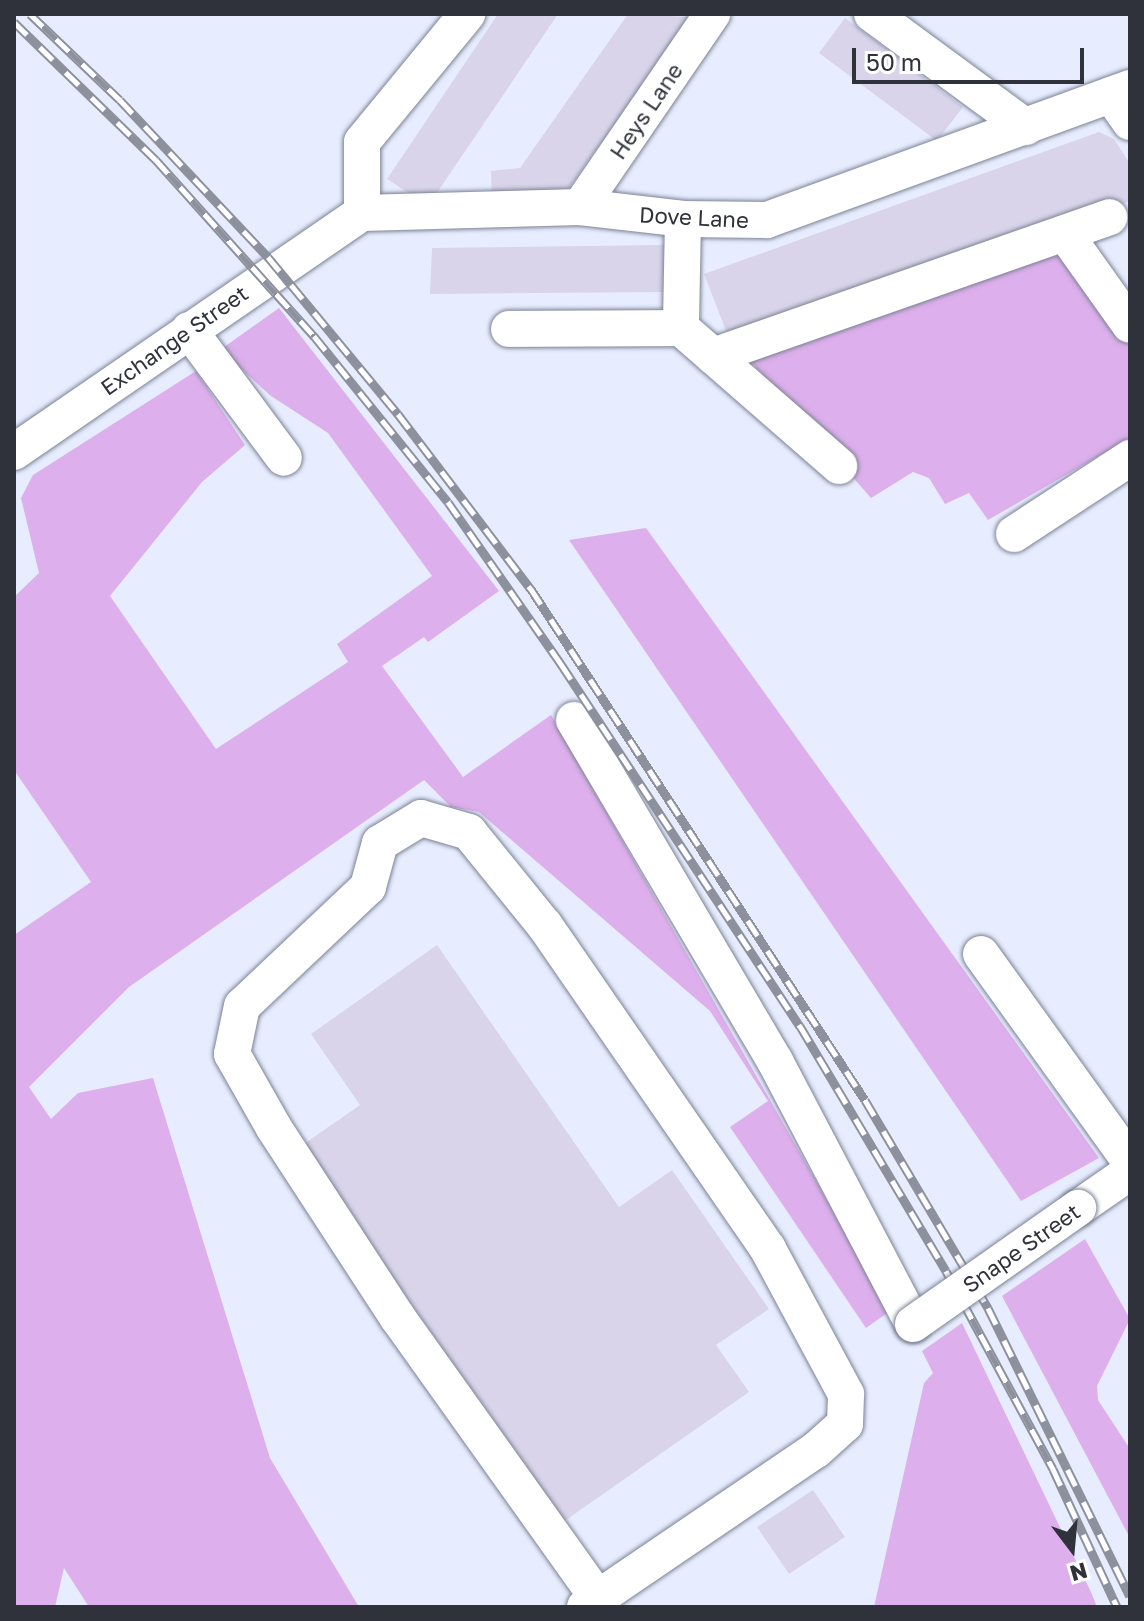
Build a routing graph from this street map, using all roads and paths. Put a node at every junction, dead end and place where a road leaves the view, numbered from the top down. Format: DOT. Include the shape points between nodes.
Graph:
graph roads {
  1 [pos="467,14"];
  2 [pos="712,14"];
  3 [pos="872,14"];
  4 [pos="1124,102"];
  5 [pos="1026,127"];
  6 [pos="580,207"];
  7 [pos="1109,217"];
  8 [pos="683,219"];
  9 [pos="349,221"];
  10 [pos="1066,235"];
  11 [pos="1130,325"];
  12 [pos="681,328"];
  13 [pos="509,329"];
  14 [pos="189,330"];
  15 [pos="713,356"];
  16 [pos="14,452"];
  17 [pos="284,458"];
  18 [pos="1130,458"];
  19 [pos="839,466"];
  20 [pos="1014,534"];
  21 [pos="574,720"];
  22 [pos="981,954"];
  23 [pos="1130,1161"];
  24 [pos="1130,1172"];
  25 [pos="591,1602"];
  1 -- 9 [label="street" via="362,142"];
  2 -- 6 [label="street, Heys Lane"];
  3 -- 5 [label="street"];
  4 -- 5 [label="street, Dove Lane"];
  5 -- 8 [label="street, Dove Lane" via="767,220"];
  6 -- 8 [label="street, Dove Lane"];
  6 -- 9 [label="street, Dove Lane"];
  7 -- 10 [label="street"];
  8 -- 12 [label="street"];
  9 -- 14 [label="street, Exchange Street"];
  10 -- 11 [label="street"];
  10 -- 15 [label="street"];
  12 -- 13 [label="street"];
  12 -- 15 [label="street"];
  14 -- 16 [label="street, Exchange Street"];
  14 -- 17 [label="street"];
  15 -- 19 [label="street"];
  18 -- 20 [label="street"];
  21 -- 24 [label="street, Snape Street, bridge" via="775,1061 913,1324"];
  22 -- 23 [label="street"];
  25 -- 25 [label="street" via="816,1450 845,1424 846,1394 768,1249 545,926 469,832 421,818 380,843 368,887 242,1006 232,1054 398,1318"];
}
